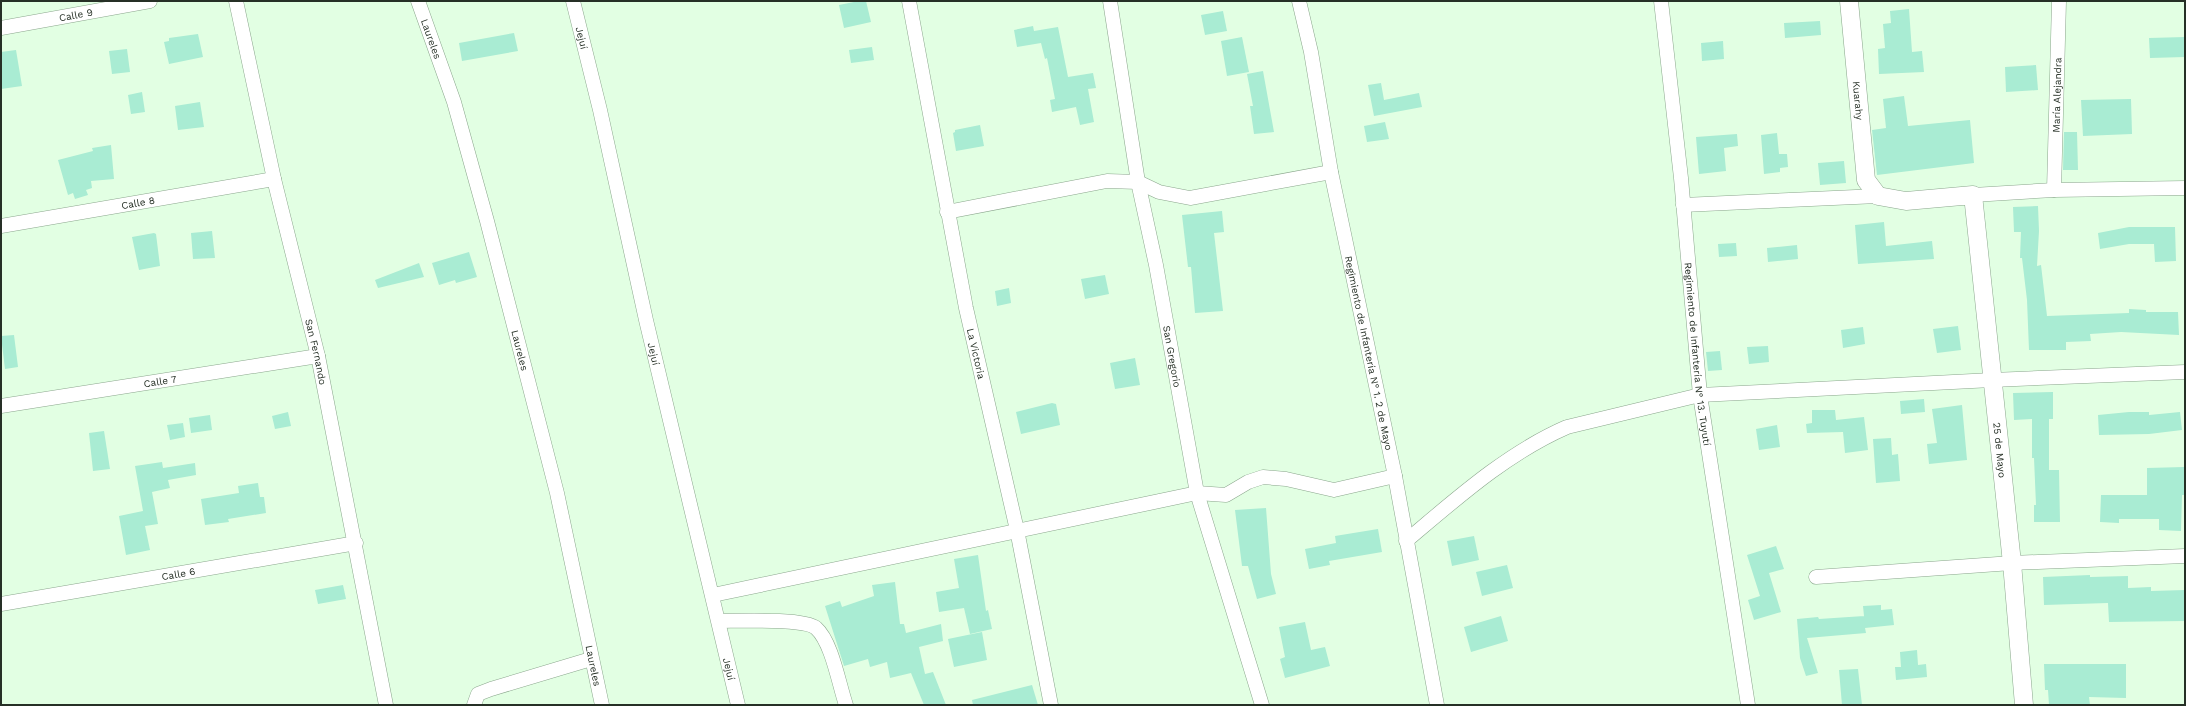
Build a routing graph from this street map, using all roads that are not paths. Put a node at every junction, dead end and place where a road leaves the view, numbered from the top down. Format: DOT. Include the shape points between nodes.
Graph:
graph roads {
  1 [pos="150,1"];
  2 [pos="236,1"];
  3 [pos="418,1"];
  4 [pos="573,1"];
  5 [pos="909,1"];
  6 [pos="1110,1"];
  7 [pos="1299,1"];
  8 [pos="1661,1"];
  9 [pos="1849,1"];
  10 [pos="2059,1"];
  11 [pos="1,28"];
  12 [pos="1331,172"];
  13 [pos="274,179"];
  14 [pos="1138,182"];
  15 [pos="2185,188"];
  16 [pos="2054,190"];
  17 [pos="1973,195"];
  18 [pos="1878,196"];
  19 [pos="1683,205"];
  20 [pos="947,212"];
  21 [pos="1,226"];
  22 [pos="318,356"];
  23 [pos="2185,372"];
  24 [pos="1992,380"];
  25 [pos="1700,395"];
  26 [pos="1,406"];
  27 [pos="1395,476"];
  28 [pos="1197,493"];
  29 [pos="1017,530"];
  30 [pos="1406,541"];
  31 [pos="356,543"];
  32 [pos="2185,556"];
  33 [pos="2012,563"];
  34 [pos="1816,577"];
  35 [pos="713,595"];
  36 [pos="1,604"];
  37 [pos="719,621"];
  38 [pos="592,659"];
  39 [pos="476,699"];
  40 [pos="386,705"];
  41 [pos="602,705"];
  42 [pos="738,705"];
  43 [pos="846,705"];
  44 [pos="1051,705"];
  45 [pos="1262,705"];
  46 [pos="1437,705"];
  47 [pos="1748,705"];
  48 [pos="2024,705"];
  1 -- 11 [label="street, Calle 9"];
  2 -- 13 [label="street, San Fernando"];
  3 -- 38 [label="street, Laureles" via="454,102 488,228 557,493"];
  4 -- 35 [label="street, Jejuí" via="600,110 647,328"];
  5 -- 20 [label="street, La Victoria"];
  6 -- 14 [label="street, San Gregorio"];
  7 -- 12 [label="street, Regimiento de Infantería N° 1. 2 de Mayo" via="1311,52"];
  8 -- 19 [label="street, Regimiento de Infantería N° 13. Tuyutí"];
  9 -- 18 [label="street, Kuarahy" via="1866,180"];
  10 -- 16 [label="street, María Alejandra"];
  12 -- 14 [label="street" via="1190,198 1159,192"];
  12 -- 27 [label="street, Regimiento de Infantería N° 1. 2 de Mayo"];
  13 -- 21 [label="street, Calle 8"];
  13 -- 22 [label="street, San Fernando"];
  14 -- 20 [label="street" via="1107,181"];
  14 -- 28 [label="street, San Gregorio" via="1156,265"];
  15 -- 16 [label="street"];
  16 -- 17 [label="street"];
  17 -- 18 [label="street" via="1906,201"];
  17 -- 24 [label="street, 25 de Mayo"];
  18 -- 19 [label="street"];
  19 -- 25 [label="street, Regimiento de Infantería N° 13. Tuyutí"];
  20 -- 29 [label="street, La Victoria" via="967,315"];
  22 -- 26 [label="street, Calle 7"];
  22 -- 31 [label="street, San Fernando"];
  23 -- 24 [label="street"];
  24 -- 25 [label="street"];
  24 -- 33 [label="street, 25 de Mayo"];
  25 -- 30 [label="street" via="1567,427 1548,435 1463,493"];
  25 -- 47 [label="street, Regimiento de Infantería N° 13. Tuyutí"];
  27 -- 28 [label="street" via="1334,490 1286,479 1263,477 1248,482 1226,495"];
  27 -- 30 [label="street, Regimiento de Infantería N° 1. 2 de Mayo"];
  28 -- 29 [label="street"];
  28 -- 45 [label="street, San Gregorio"];
  29 -- 35 [label="street"];
  29 -- 44 [label="street, La Victoria"];
  30 -- 46 [label="street, Regimiento de Infantería N° 1. 2 de Mayo"];
  31 -- 36 [label="street, Calle 6"];
  31 -- 40 [label="street, San Fernando"];
  32 -- 33 [label="street"];
  33 -- 34 [label="street"];
  33 -- 48 [label="street, 25 de Mayo"];
  35 -- 37 [label="street, Jejuí"];
  37 -- 42 [label="street, Jejuí"];
  37 -- 43 [label="street" via="797,622 816,628 827,643"];
  38 -- 39 [label="street"];
  38 -- 41 [label="street, Laureles"];
}
